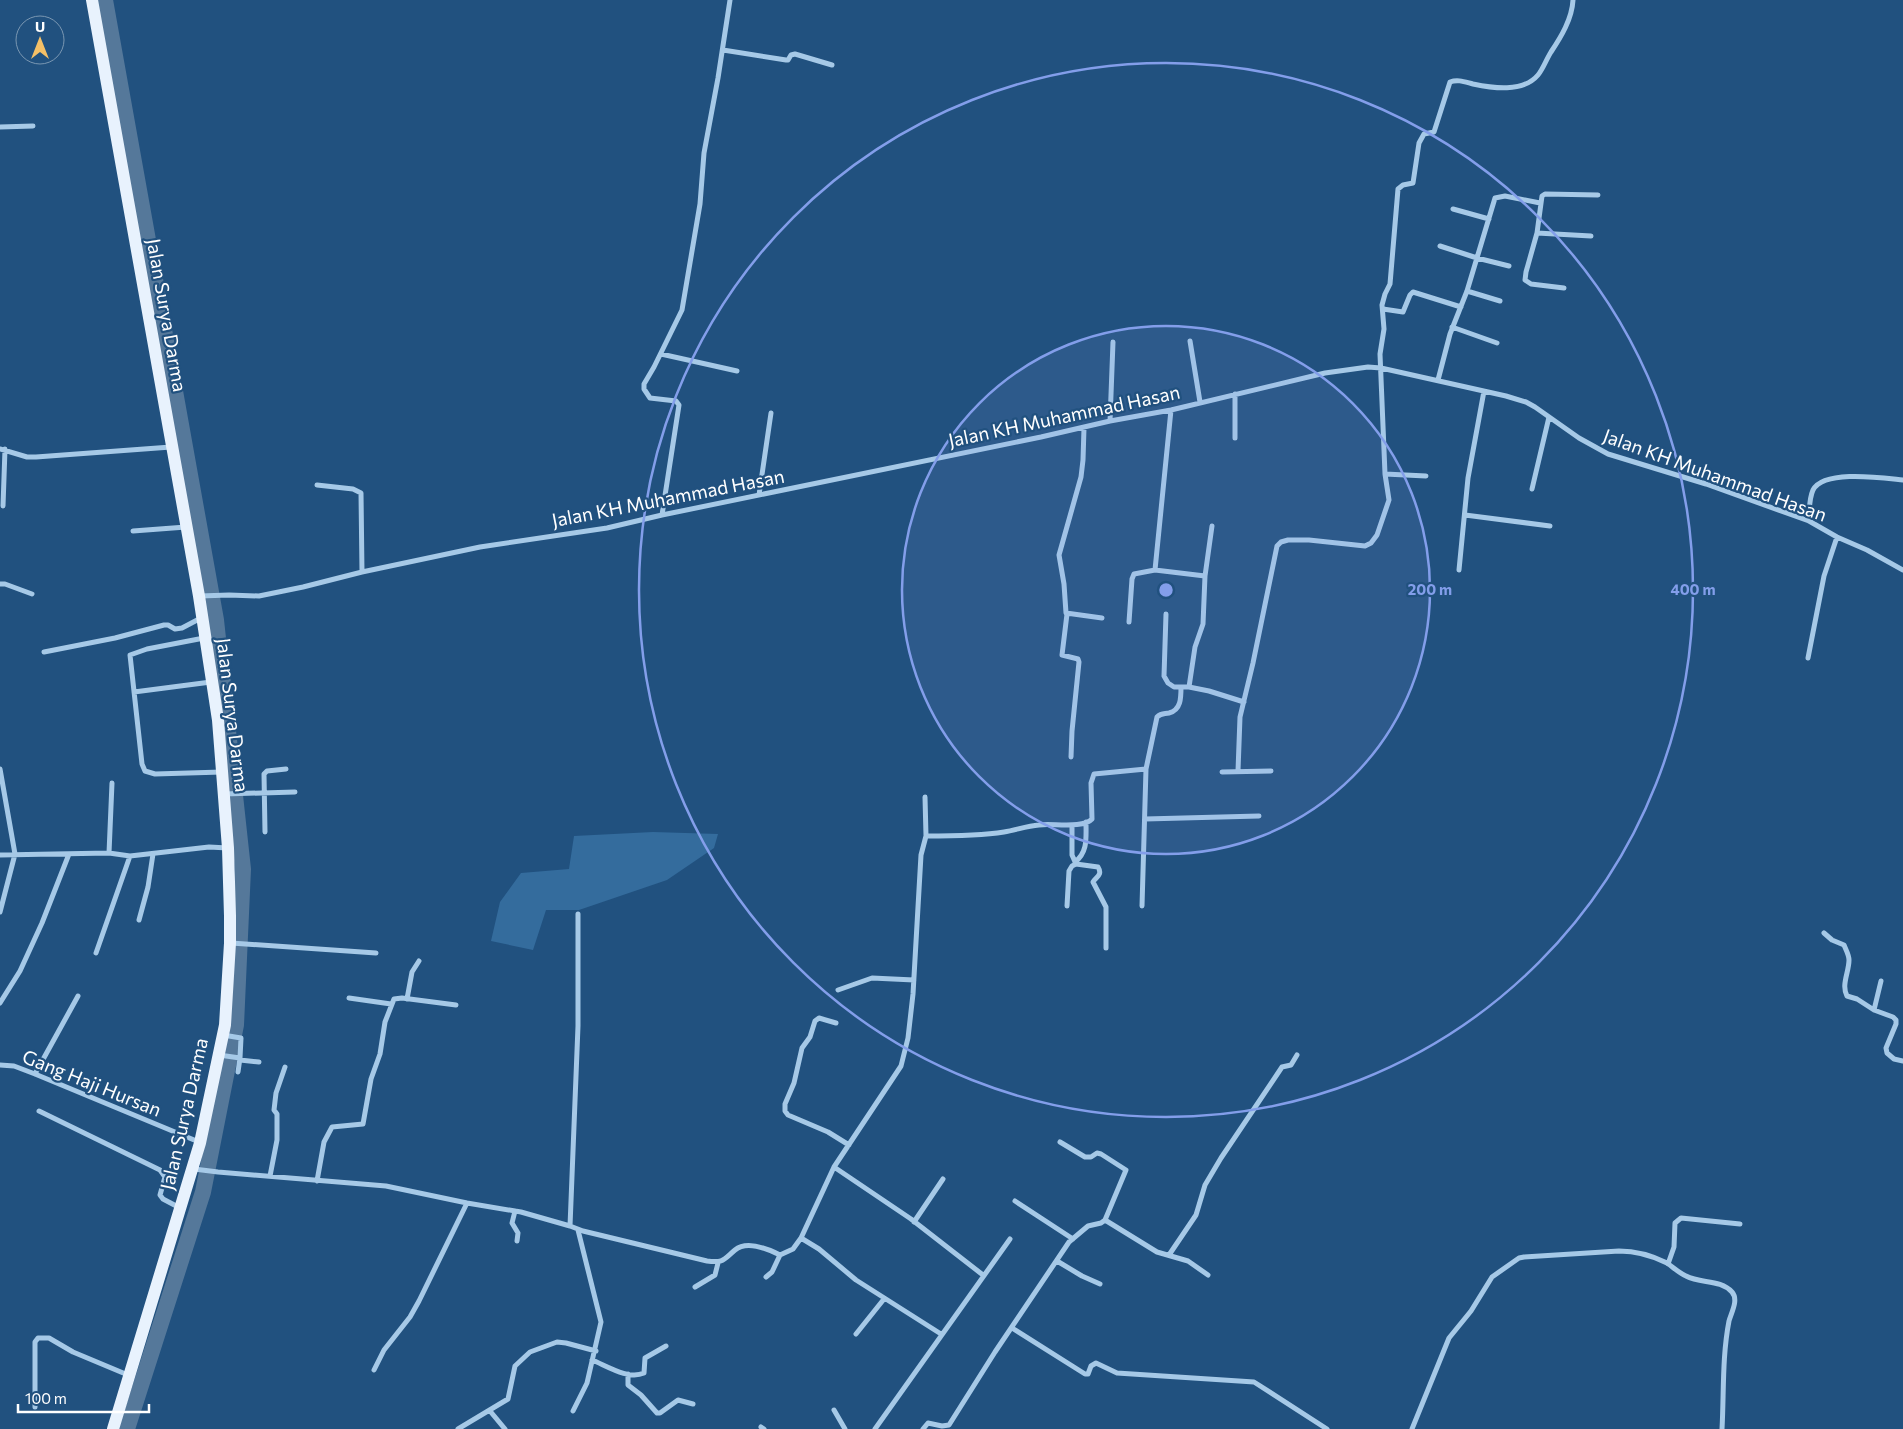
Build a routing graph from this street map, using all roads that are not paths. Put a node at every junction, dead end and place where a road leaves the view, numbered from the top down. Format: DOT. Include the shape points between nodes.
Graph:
graph roads {
  1 [pos="92,0"];
  2 [pos="730,0"];
  3 [pos="1573,0"];
  4 [pos="723,50"];
  5 [pos="832,65"];
  6 [pos="33,126"];
  7 [pos="0,127"];
  8 [pos="1598,195"];
  9 [pos="1540,203"];
  10 [pos="1453,209"];
  11 [pos="1489,219"];
  12 [pos="1536,233"];
  13 [pos="1591,236"];
  14 [pos="1440,246"];
  15 [pos="1477,258"];
  16 [pos="1509,266"];
  17 [pos="1564,288"];
  18 [pos="1467,291"];
  19 [pos="1500,300"];
  20 [pos="1461,307"];
  21 [pos="1383,309"];
  22 [pos="1452,327"];
  23 [pos="1190,341"];
  24 [pos="1113,342"];
  25 [pos="1497,342"];
  26 [pos="661,354"];
  27 [pos="1381,368"];
  28 [pos="736,371"];
  29 [pos="1438,380"];
  30 [pos="1484,391"];
  31 [pos="1235,394"];
  32 [pos="1200,402"];
  33 [pos="1171,410"];
  34 [pos="771,413"];
  35 [pos="1549,417"];
  36 [pos="1110,421"];
  37 [pos="1084,428"];
  38 [pos="1235,438"];
  39 [pos="171,447"];
  40 [pos="3,449"];
  41 [pos="1385,474"];
  42 [pos="1426,476"];
  43 [pos="1903,480"];
  44 [pos="316,484"];
  45 [pos="1532,489"];
  46 [pos="759,495"];
  47 [pos="3,506"];
  48 [pos="662,515"];
  49 [pos="1466,515"];
  50 [pos="1809,521"];
  51 [pos="1212,526"];
  52 [pos="1550,526"];
  53 [pos="186,527"];
  54 [pos="133,531"];
  55 [pos="1837,537"];
  56 [pos="1155,570"];
  57 [pos="1460,570"];
  58 [pos="1903,570"];
  59 [pos="362,572"];
  60 [pos="1205,576"];
  61 [pos="0,584"];
  62 [pos="32,594"];
  63 [pos="202,596"];
  64 [pos="1067,614"];
  65 [pos="1166,614"];
  66 [pos="202,618"];
  67 [pos="1102,618"];
  68 [pos="1129,622"];
  69 [pos="205,638"];
  70 [pos="44,652"];
  71 [pos="1808,658"];
  72 [pos="212,682"];
  73 [pos="1182,687"];
  74 [pos="1189,687"];
  75 [pos="134,692"];
  76 [pos="1244,702"];
  77 [pos="1072,757"];
  78 [pos="0,769"];
  79 [pos="286,769"];
  80 [pos="1146,769"];
  81 [pos="1238,771"];
  82 [pos="1271,771"];
  83 [pos="222,772"];
  84 [pos="1222,772"];
  85 [pos="112,783"];
  86 [pos="295,792"];
  87 [pos="229,794"];
  88 [pos="264,794"];
  89 [pos="925,797"];
  90 [pos="1259,816"];
  91 [pos="1145,819"];
  92 [pos="1086,822"];
  93 [pos="1072,824"];
  94 [pos="265,832"];
  95 [pos="926,836"];
  96 [pos="228,848"];
  97 [pos="108,853"];
  98 [pos="0,854"];
  99 [pos="15,854"];
  100 [pos="69,854"];
  101 [pos="153,854"];
  102 [pos="130,856"];
  103 [pos="1076,863"];
  104 [pos="1068,906"];
  105 [pos="1142,906"];
  106 [pos="0,912"];
  107 [pos="578,914"];
  108 [pos="139,920"];
  109 [pos="1824,933"];
  110 [pos="233,943"];
  111 [pos="1106,948"];
  112 [pos="96,952"];
  113 [pos="376,953"];
  114 [pos="419,961"];
  115 [pos="914,980"];
  116 [pos="1881,981"];
  117 [pos="838,990"];
  118 [pos="78,996"];
  119 [pos="349,998"];
  120 [pos="406,999"];
  121 [pos="0,1003"];
  122 [pos="391,1004"];
  123 [pos="456,1005"];
  124 [pos="1874,1010"];
  125 [pos="836,1023"];
  126 [pos="225,1035"];
  127 [pos="222,1055"];
  128 [pos="1297,1056"];
  129 [pos="239,1059"];
  130 [pos="1903,1061"];
  131 [pos="259,1062"];
  132 [pos="0,1064"];
  133 [pos="285,1067"];
  134 [pos="238,1072"];
  135 [pos="35,1074"];
  136 [pos="39,1111"];
  137 [pos="1060,1142"];
  138 [pos="200,1143"];
  139 [pos="849,1145"];
  140 [pos="834,1167"];
  141 [pos="198,1169"];
  142 [pos="270,1176"];
  143 [pos="943,1179"];
  144 [pos="317,1181"];
  145 [pos="1015,1201"];
  146 [pos="466,1203"];
  147 [pos="181,1208"];
  148 [pos="515,1211"];
  149 [pos="1105,1220"];
  150 [pos="914,1222"];
  151 [pos="1740,1224"];
  152 [pos="570,1226"];
  153 [pos="578,1230"];
  154 [pos="801,1238"];
  155 [pos="1010,1239"];
  156 [pos="1073,1240"];
  157 [pos="517,1241"];
  158 [pos="780,1255"];
  159 [pos="1169,1255"];
  160 [pos="1056,1261"];
  161 [pos="718,1262"];
  162 [pos="1668,1264"];
  163 [pos="983,1275"];
  164 [pos="1208,1275"];
  165 [pos="766,1277"];
  166 [pos="1100,1284"];
  167 [pos="695,1287"];
  168 [pos="884,1298"];
  169 [pos="1012,1328"];
  170 [pos="856,1334"];
  171 [pos="941,1334"];
  172 [pos="666,1346"];
  173 [pos="596,1351"];
  174 [pos="592,1360"];
  175 [pos="374,1370"];
  176 [pos="628,1374"];
  177 [pos="129,1376"];
  178 [pos="693,1404"];
  179 [pos="35,1406"];
  180 [pos="834,1410"];
  181 [pos="490,1411"];
  182 [pos="573,1411"];
  183 [pos="113,1429"];
  184 [pos="458,1429"];
  185 [pos="505,1429"];
  186 [pos="845,1429"];
  187 [pos="875,1429"];
  188 [pos="923,1429"];
  189 [pos="1327,1429"];
  190 [pos="1412,1429"];
  191 [pos="1722,1429"];
  1 -- 39 [label="main road, Jalan Surya Darma"];
  2 -- 4 [label="street"];
  3 -- 21 [label="street" via="1563,34 1530,83 1506,88 1456,80 1448,85 1434,132 1424,134 1419,142 1413,184 1399,186 1397,191 1390,284"];
  4 -- 5 [label="street" via="786,60 795,54"];
  4 -- 26 [label="street" via="704,153 700,204 682,310"];
  6 -- 7 [label="street"];
  8 -- 9 [label="street" via="1545,194"];
  9 -- 11 [label="street" via="1498,196 1492,204"];
  9 -- 12 [label="street"];
  10 -- 11 [label="street"];
  11 -- 15 [label="street"];
  12 -- 13 [label="street"];
  12 -- 17 [label="street" via="1525,280 1531,284"];
  14 -- 15 [label="street"];
  15 -- 16 [label="street"];
  15 -- 18 [label="street"];
  18 -- 19 [label="street"];
  18 -- 20 [label="street"];
  20 -- 21 [label="street" via="1413,292 1403,312"];
  20 -- 22 [label="street"];
  21 -- 27 [label="street"];
  22 -- 25 [label="street"];
  22 -- 29 [label="street"];
  23 -- 32 [label="street"];
  24 -- 36 [label="street"];
  26 -- 28 [label="street"];
  26 -- 48 [label="street" via="644,384 644,390 650,398 676,401 679,405"];
  27 -- 29 [label="street, Jalan KH Muhammad Hasan"];
  27 -- 31 [label="street, Jalan KH Muhammad Hasan" via="1325,373"];
  27 -- 41 [label="street"];
  29 -- 30 [label="street, Jalan KH Muhammad Hasan"];
  30 -- 35 [label="street, Jalan KH Muhammad Hasan" via="1526,402"];
  30 -- 49 [label="street" via="1468,478"];
  31 -- 32 [label="street, Jalan KH Muhammad Hasan"];
  31 -- 38 [label="street"];
  32 -- 33 [label="street, Jalan KH Muhammad Hasan"];
  33 -- 36 [label="street, Jalan KH Muhammad Hasan"];
  33 -- 56 [label="street"];
  34 -- 46 [label="street"];
  35 -- 45 [label="street"];
  35 -- 50 [label="street, Jalan KH Muhammad Hasan" via="1608,454 1706,484"];
  36 -- 37 [label="street, Jalan KH Muhammad Hasan"];
  37 -- 46 [label="street, Jalan KH Muhammad Hasan"];
  37 -- 64 [label="street" via="1081,477 1059,558"];
  39 -- 40 [label="street" via="36,457"];
  39 -- 53 [label="main road, Jalan Surya Darma"];
  40 -- 47 [label="street"];
  41 -- 42 [label="street"];
  41 -- 76 [label="street" via="1389,500 1371,544 1288,540 1277,546"];
  43 -- 50 [label="street" via="1850,476 1823,482 1812,491"];
  44 -- 59 [label="street" via="361,493"];
  46 -- 48 [label="street, Jalan KH Muhammad Hasan"];
  48 -- 59 [label="street, Jalan KH Muhammad Hasan" via="607,528 480,547"];
  49 -- 52 [label="street"];
  49 -- 57 [label="street"];
  50 -- 55 [label="street, Jalan KH Muhammad Hasan"];
  51 -- 60 [label="street"];
  53 -- 54 [label="street"];
  53 -- 63 [label="main road, Jalan Surya Darma"];
  55 -- 58 [label="street, Jalan KH Muhammad Hasan"];
  55 -- 71 [label="street" via="1824,576"];
  56 -- 60 [label="street"];
  56 -- 68 [label="street" via="1134,574"];
  59 -- 63 [label="street, Jalan KH Muhammad Hasan" via="259,596"];
  60 -- 74 [label="street" via="1203,624 1195,646"];
  61 -- 62 [label="street"];
  63 -- 66 [label="main road, Jalan Surya Darma"];
  64 -- 67 [label="street"];
  64 -- 77 [label="street" via="1062,655 1079,662"];
  65 -- 73 [label="street" via="1164,676 1174,687"];
  66 -- 69 [label="main road, Jalan Surya Darma"];
  66 -- 70 [label="street" via="179,628 164,625"];
  69 -- 72 [label="main road, Jalan Surya Darma"];
  69 -- 75 [label="street" via="133,652 130,658"];
  72 -- 75 [label="street"];
  72 -- 83 [label="main road, Jalan Surya Darma"];
  73 -- 74 [label="street"];
  73 -- 80 [label="street" via="1176,710 1157,717"];
  74 -- 76 [label="street"];
  75 -- 83 [label="street" via="142,764 146,771 155,774"];
  76 -- 81 [label="street" via="1238,733"];
  78 -- 99 [label="street"];
  79 -- 88 [label="street" via="264,772"];
  80 -- 91 [label="street"];
  80 -- 92 [label="street" via="1094,774 1091,783 1092,819"];
  81 -- 82 [label="street"];
  81 -- 84 [label="street"];
  83 -- 87 [label="main road, Jalan Surya Darma"];
  85 -- 97 [label="street"];
  86 -- 88 [label="street"];
  87 -- 88 [label="street"];
  87 -- 96 [label="main road, Jalan Surya Darma"];
  88 -- 94 [label="street"];
  89 -- 95 [label="street"];
  90 -- 91 [label="street"];
  91 -- 105 [label="street"];
  92 -- 93 [label="street"];
  92 -- 103 [label="street" via="1085,851"];
  93 -- 95 [label="street" via="1039,824 1006,832 960,836"];
  93 -- 103 [label="street" via="1072,855"];
  95 -- 115 [label="street" via="921,855"];
  96 -- 101 [label="street" via="209,847"];
  96 -- 110 [label="main road, Jalan Surya Darma"];
  97 -- 100 [label="street"];
  97 -- 102 [label="street"];
  98 -- 99 [label="street"];
  99 -- 100 [label="street"];
  99 -- 106 [label="street"];
  100 -- 121 [label="street" via="20,971"];
  101 -- 102 [label="street"];
  101 -- 108 [label="street"];
  102 -- 112 [label="street"];
  103 -- 104 [label="street" via="1069,871"];
  103 -- 111 [label="street" via="1098,867 1100,871 1093,882 1106,907"];
  107 -- 152 [label="street" via="578,1026"];
  109 -- 124 [label="street" via="1844,945 1848,955 1845,994"];
  110 -- 113 [label="street"];
  110 -- 126 [label="main road, Jalan Surya Darma"];
  114 -- 120 [label="street" via="411,976"];
  115 -- 117 [label="street" via="872,978"];
  115 -- 139 [label="street" via="908,1038 901,1066"];
  116 -- 124 [label="street"];
  118 -- 135 [label="street"];
  119 -- 122 [label="street"];
  120 -- 122 [label="street" via="394,1000"];
  120 -- 123 [label="street"];
  122 -- 144 [label="street" via="363,1124 332,1127 324,1142"];
  124 -- 130 [label="street" via="1896,1020 1886,1048 1887,1054"];
  125 -- 139 [label="street" via="819,1018 814,1024 802,1048 785,1111"];
  126 -- 127 [label="main road, Jalan Surya Darma"];
  126 -- 129 [label="street" via="241,1038"];
  127 -- 129 [label="street"];
  127 -- 138 [label="main road, Jalan Surya Darma"];
  128 -- 159 [label="street" via="1291,1065 1282,1067 1221,1158 1204,1185 1196,1215"];
  129 -- 131 [label="street"];
  129 -- 134 [label="street"];
  132 -- 135 [label="street, Gang Haji Hursan"];
  133 -- 142 [label="street" via="274,1103 276,1140"];
  135 -- 138 [label="street, Gang Haji Hursan"];
  136 -- 147 [label="street" via="160,1170 165,1177 160,1196"];
  137 -- 149 [label="street" via="1085,1157 1101,1154 1126,1170"];
  138 -- 141 [label="main road, Jalan Surya Darma"];
  139 -- 140 [label="street"];
  140 -- 150 [label="street"];
  140 -- 154 [label="street"];
  141 -- 142 [label="street"];
  141 -- 147 [label="main road, Jalan Surya Darma"];
  142 -- 144 [label="street"];
  143 -- 150 [label="street"];
  144 -- 146 [label="street" via="386,1186"];
  145 -- 156 [label="street"];
  146 -- 148 [label="street"];
  146 -- 175 [label="street" via="419,1301 384,1350"];
  147 -- 177 [label="main road, Jalan Surya Darma"];
  148 -- 152 [label="street"];
  148 -- 157 [label="street" via="512,1223 518,1233"];
  149 -- 156 [label="street" via="1088,1226"];
  149 -- 159 [label="street" via="1157,1252"];
  150 -- 163 [label="street"];
  151 -- 162 [label="street" via="1678,1219"];
  152 -- 153 [label="street"];
  153 -- 161 [label="street"];
  153 -- 173 [label="street" via="601,1322"];
  154 -- 158 [label="street" via="793,1249"];
  154 -- 168 [label="street"];
  155 -- 163 [label="street"];
  156 -- 160 [label="street"];
  158 -- 161 [label="street" via="747,1245"];
  158 -- 165 [label="street"];
  159 -- 164 [label="street" via="1188,1261"];
  160 -- 166 [label="street"];
  160 -- 169 [label="street"];
  161 -- 167 [label="street" via="715,1275"];
  162 -- 190 [label="street" via="1632,1251 1519,1258 1492,1277 1449,1338"];
  162 -- 191 [label="street" via="1688,1277 1724,1287 1735,1297 1729,1321"];
  163 -- 171 [label="street"];
  168 -- 170 [label="street"];
  168 -- 171 [label="street"];
  169 -- 188 [label="street" via="949,1425 928,1423"];
  169 -- 189 [label="street" via="1085,1374 1096,1363 1117,1373 1254,1382"];
  171 -- 187 [label="street"];
  172 -- 176 [label="street" via="645,1358 644,1373"];
  173 -- 174 [label="street"];
  173 -- 181 [label="street" via="557,1342 530,1352 515,1366 508,1399"];
  174 -- 176 [label="street"];
  174 -- 182 [label="street" via="587,1383"];
  176 -- 178 [label="street" via="628,1385 656,1413 678,1400"];
  177 -- 179 [label="street" via="49,1338 40,1337 35,1342"];
  177 -- 183 [label="main road, Jalan Surya Darma"];
  180 -- 186 [label="street"];
  181 -- 184 [label="street"];
  181 -- 185 [label="street"];
}
